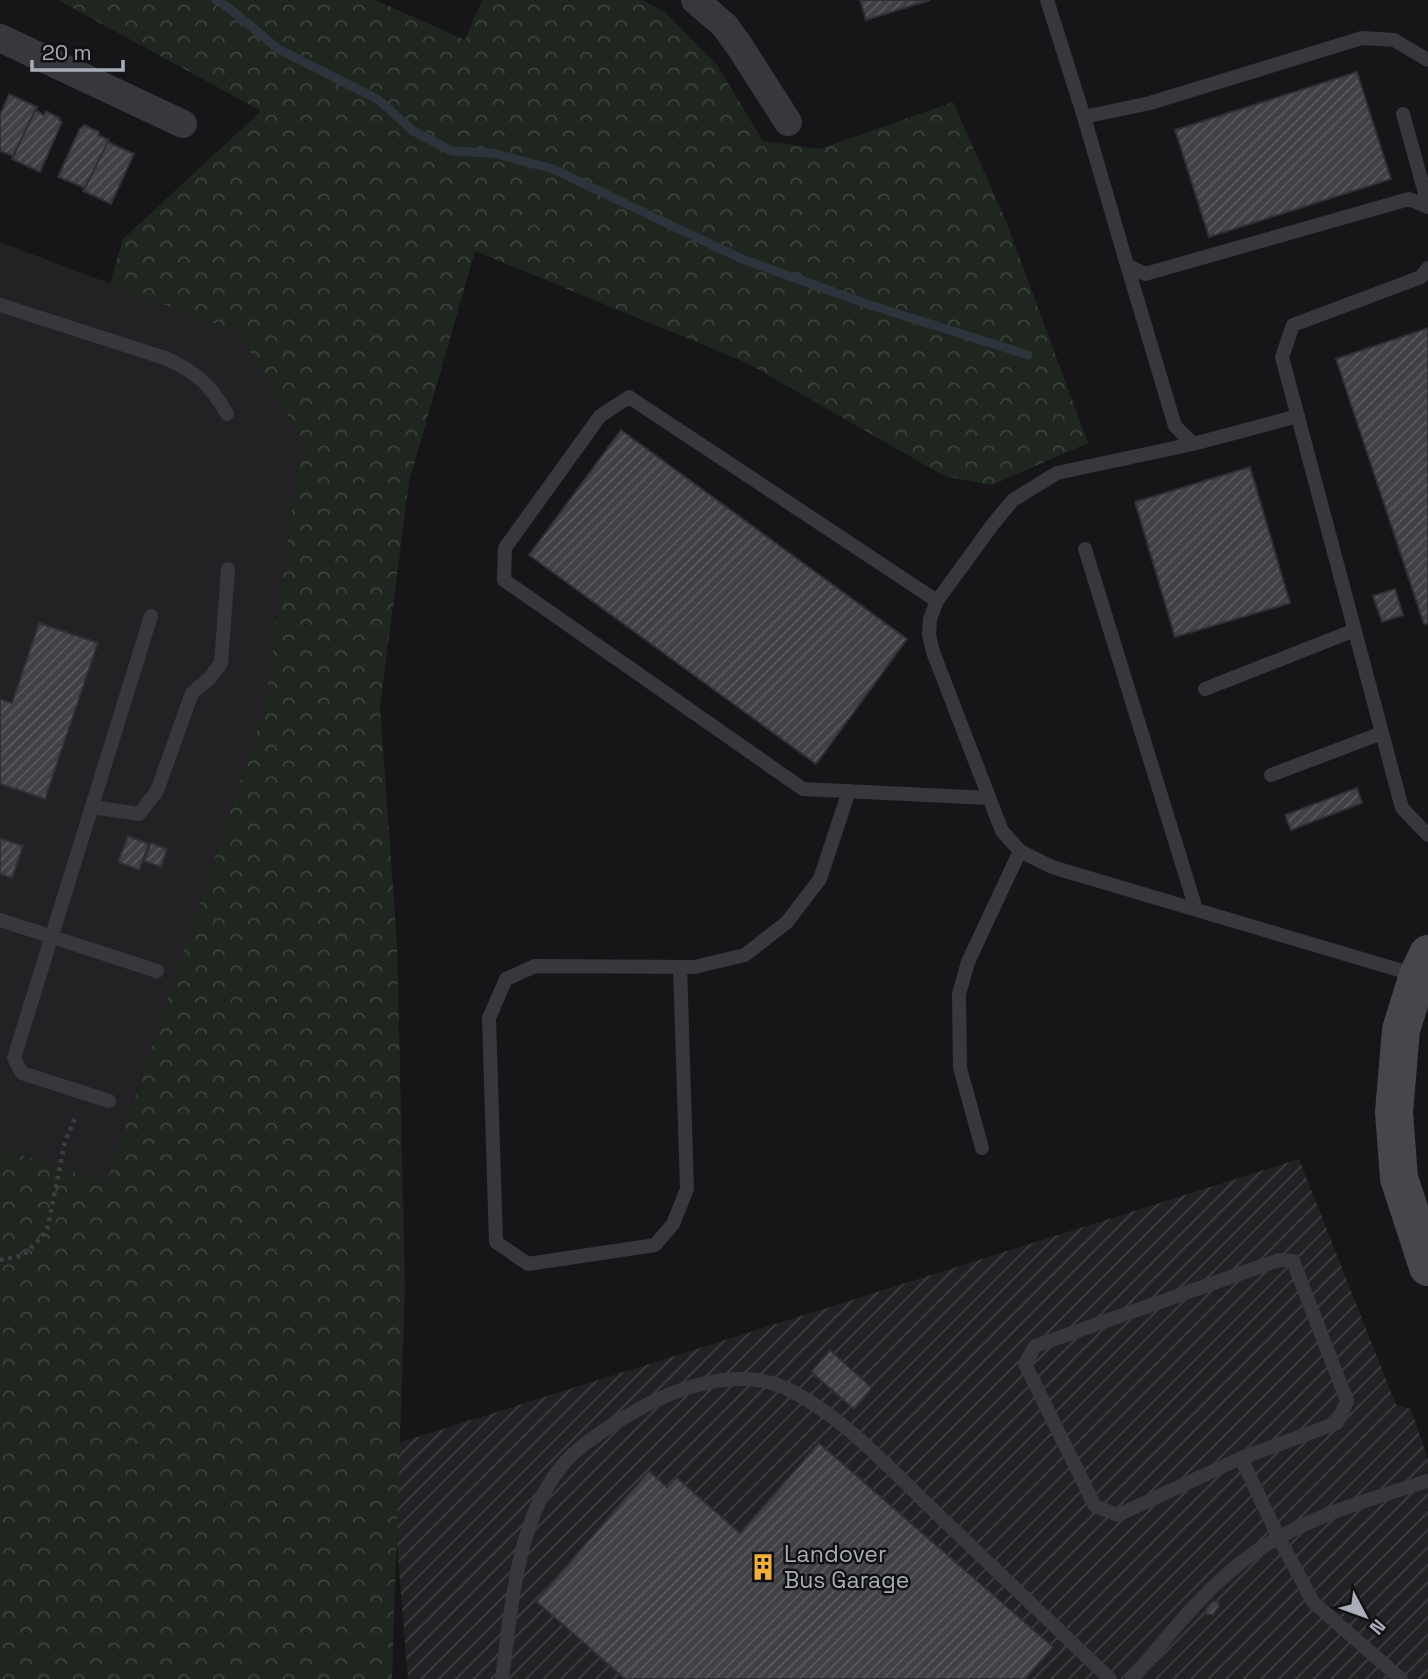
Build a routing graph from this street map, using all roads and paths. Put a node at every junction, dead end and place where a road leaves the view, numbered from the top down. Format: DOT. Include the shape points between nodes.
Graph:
graph roads {
  1 [pos="695,0"];
  2 [pos="1047,0"];
  3 [pos="0,38"];
  4 [pos="1428,60"];
  5 [pos="1403,114"];
  6 [pos="1084,117"];
  7 [pos="788,122"];
  8 [pos="183,124"];
  9 [pos="1428,206"];
  10 [pos="1128,265"];
  11 [pos="1428,268"];
  12 [pos="0,305"];
  13 [pos="227,414"];
  14 [pos="1298,416"];
  15 [pos="1193,444"];
  16 [pos="1085,548"];
  17 [pos="228,569"];
  18 [pos="937,601"];
  19 [pos="151,616"];
  20 [pos="1355,630"];
  21 [pos="1205,689"];
  22 [pos="1382,733"];
  23 [pos="1271,775"];
  24 [pos="849,791"];
  25 [pos="989,798"];
  26 [pos="92,807"];
  27 [pos="1428,835"];
  28 [pos="1020,851"];
  29 [pos="1196,909"];
  30 [pos="0,920"];
  31 [pos="51,938"];
  32 [pos="1423,965"];
  33 [pos="680,967"];
  34 [pos="157,971"];
  35 [pos="86,1094"];
  36 [pos="109,1101"];
  37 [pos="982,1148"];
  38 [pos="0,1259"];
  39 [pos="1428,1267"];
  40 [pos="1241,1458"];
  41 [pos="1428,1481"];
  42 [pos="1279,1538"];
  43 [pos="502,1679"];
  44 [pos="1110,1679"];
  45 [pos="1132,1679"];
  46 [pos="1401,1679"];
  1 -- 7 [label="street" via="725,26"];
  2 -- 6 [label="lane"];
  3 -- 8 [label="street"];
  4 -- 6 [label="lane" via="1394,40 1362,38 1150,103"];
  5 -- 9 [label="lane"];
  6 -- 10 [label="lane"];
  9 -- 10 [label="lane" via="1409,199 1144,274"];
  10 -- 15 [label="lane" via="1175,425"];
  11 -- 14 [label="lane" via="1422,278 1293,325 1282,357"];
  12 -- 13 [label="lane" via="190,369 214,391"];
  14 -- 15 [label="lane"];
  14 -- 20 [label="lane"];
  15 -- 18 [label="lane" via="1057,473 1027,490 993,524"];
  16 -- 29 [label="lane"];
  17 -- 26 [label="lane" via="221,663 192,693 157,791 139,814"];
  18 -- 24 [label="lane" via="629,397 600,416 505,548 504,580 803,789"];
  18 -- 25 [label="lane" via="930,619 931,643"];
  19 -- 26 [label="lane"];
  20 -- 21 [label="lane"];
  20 -- 22 [label="lane"];
  22 -- 23 [label="lane"];
  22 -- 27 [label="lane" via="1402,808"];
  24 -- 25 [label="lane"];
  24 -- 33 [label="lane" via="820,879 787,922 745,955"];
  25 -- 28 [label="lane" via="1002,831"];
  26 -- 31 [label="lane"];
  28 -- 29 [label="lane" via="1052,867"];
  28 -- 37 [label="lane" via="968,962 959,993 960,1068"];
  29 -- 32 [label="lane"];
  30 -- 31 [label="lane"];
  31 -- 34 [label="lane"];
  31 -- 35 [label="lane" via="14,1058 22,1073"];
  32 -- 39 [label="main road" via="1401,1030 1394,1112 1399,1178"];
  33 -- 33 [label="lane" via="535,966 506,979 489,1018 496,1242 528,1264 655,1245 673,1224 687,1189"];
  35 -- 36 [label="lane"];
  35 -- 38 [label="path" via="65,1141 47,1231 24,1255"];
  40 -- 40 [label="lane" via="1337,1423 1346,1401 1293,1261 1279,1260 1035,1346 1025,1364 1095,1506 1118,1515"];
  40 -- 42 [label="lane"];
  41 -- 42 [label="lane"];
  42 -- 45 [label="lane" via="1210,1591"];
  42 -- 46 [label="lane" via="1313,1602"];
  43 -- 44 [label="lane" via="517,1573 529,1527 547,1486 571,1456 648,1403 707,1383 750,1380 782,1387 868,1447"];
}
